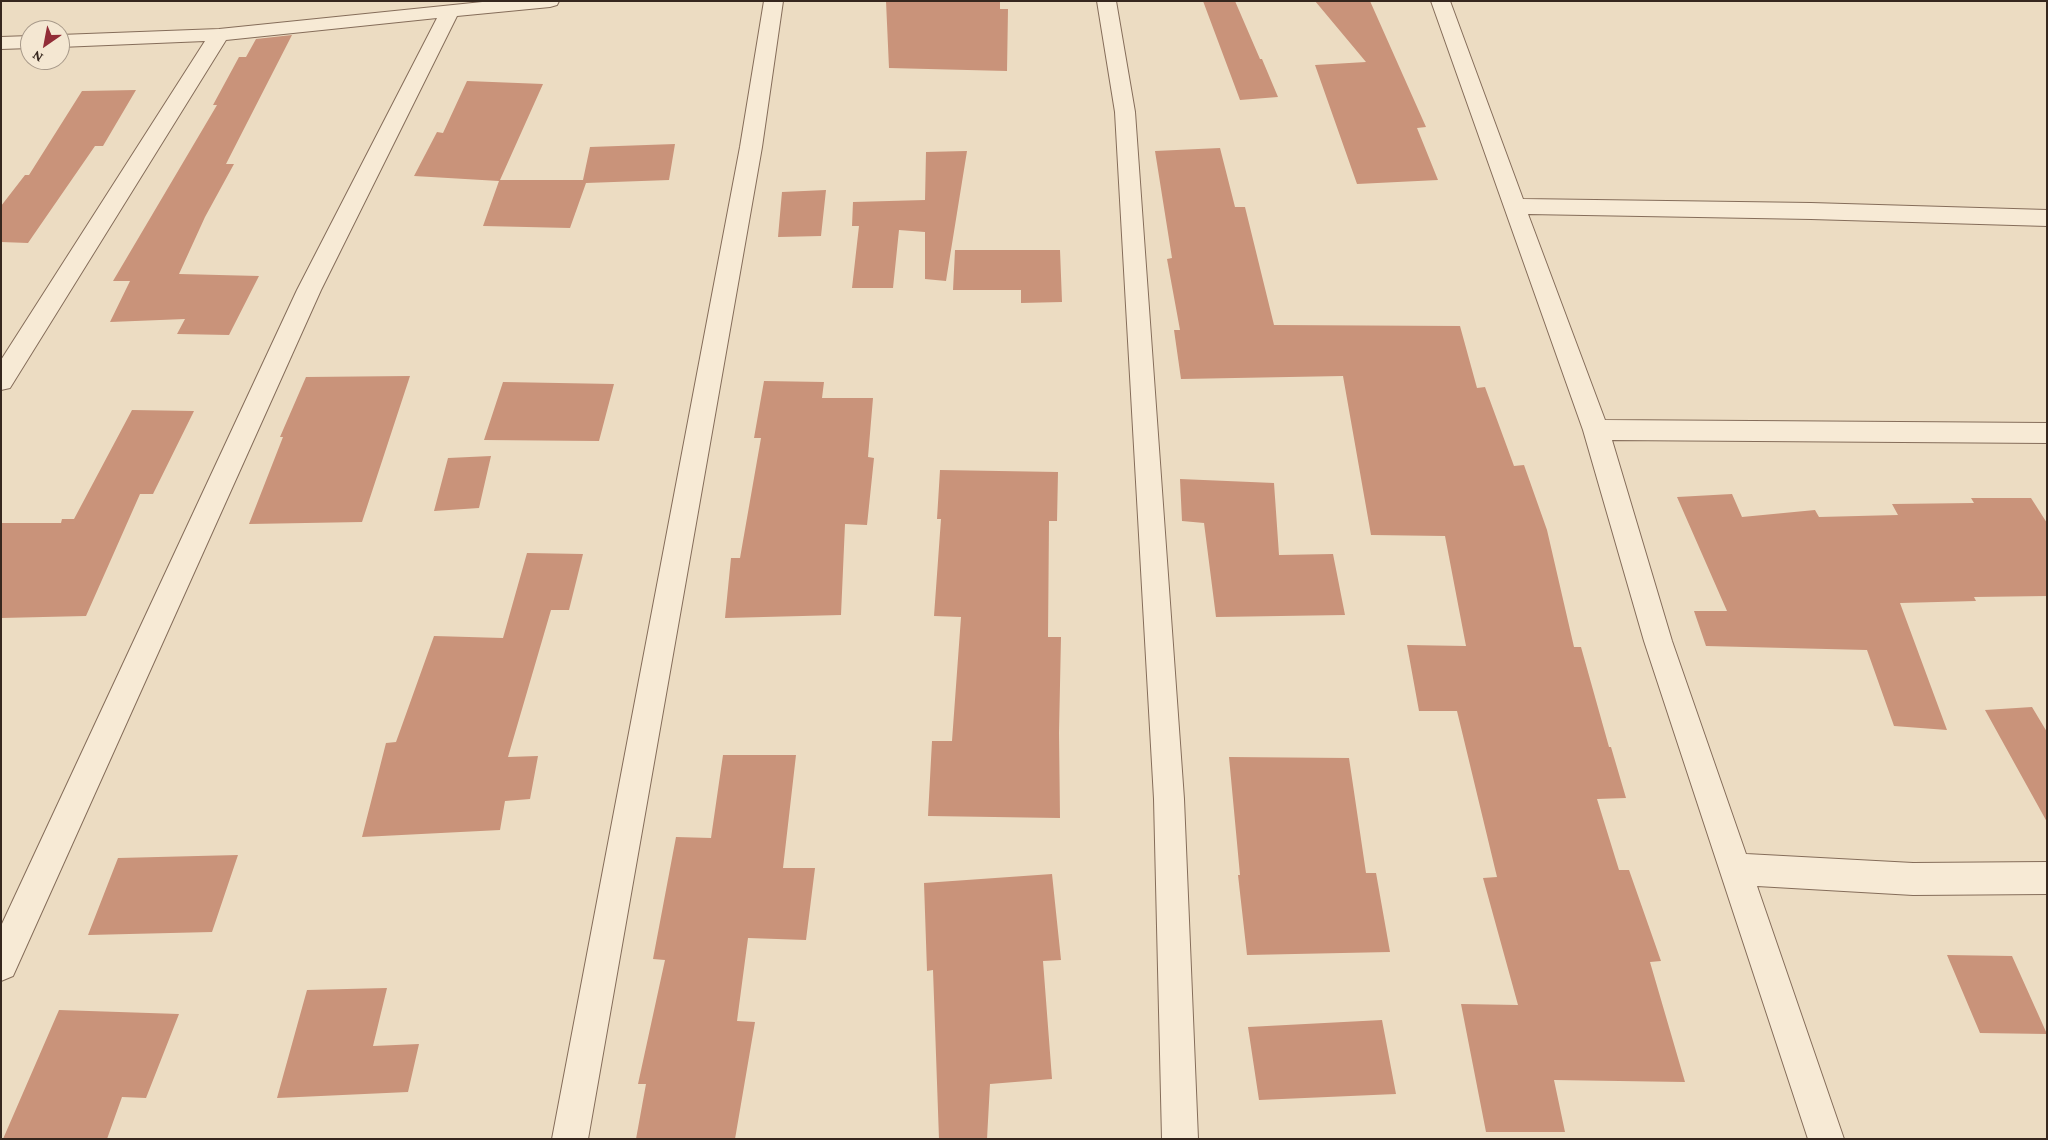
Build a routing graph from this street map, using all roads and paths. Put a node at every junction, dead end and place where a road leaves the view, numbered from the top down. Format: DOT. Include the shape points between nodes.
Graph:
graph roads {
  1 [pos="550,1"];
  2 [pos="774,1"];
  3 [pos="1106,1"];
  4 [pos="1440,1"];
  5 [pos="451,10"];
  6 [pos="219,35"];
  7 [pos="70,41"];
  8 [pos="20,42"];
  9 [pos="1,43"];
  10 [pos="1514,206"];
  11 [pos="2047,218"];
  12 [pos="1,381"];
  13 [pos="1596,430"];
  14 [pos="2047,433"];
  15 [pos="1736,869"];
  16 [pos="2047,878"];
  17 [pos="1,964"];
  18 [pos="570,1139"];
  19 [pos="1180,1139"];
  20 [pos="1826,1139"];
  1 -- 5 [label="street"];
  2 -- 18 [label="street" via="747,167"];
  3 -- 19 [label="street" via="1125,112 1169,799"];
  4 -- 10 [label="street"];
  5 -- 6 [label="street"];
  5 -- 17 [label="street" via="310,290"];
  6 -- 7 [label="street"];
  6 -- 12 [label="street"];
  8 -- 9 [label="street"];
  10 -- 11 [label="street"];
  10 -- 13 [label="street"];
  13 -- 14 [label="street"];
  13 -- 15 [label="street" via="1658,641"];
  15 -- 16 [label="street" via="1913,879"];
  15 -- 20 [label="street"];
}
